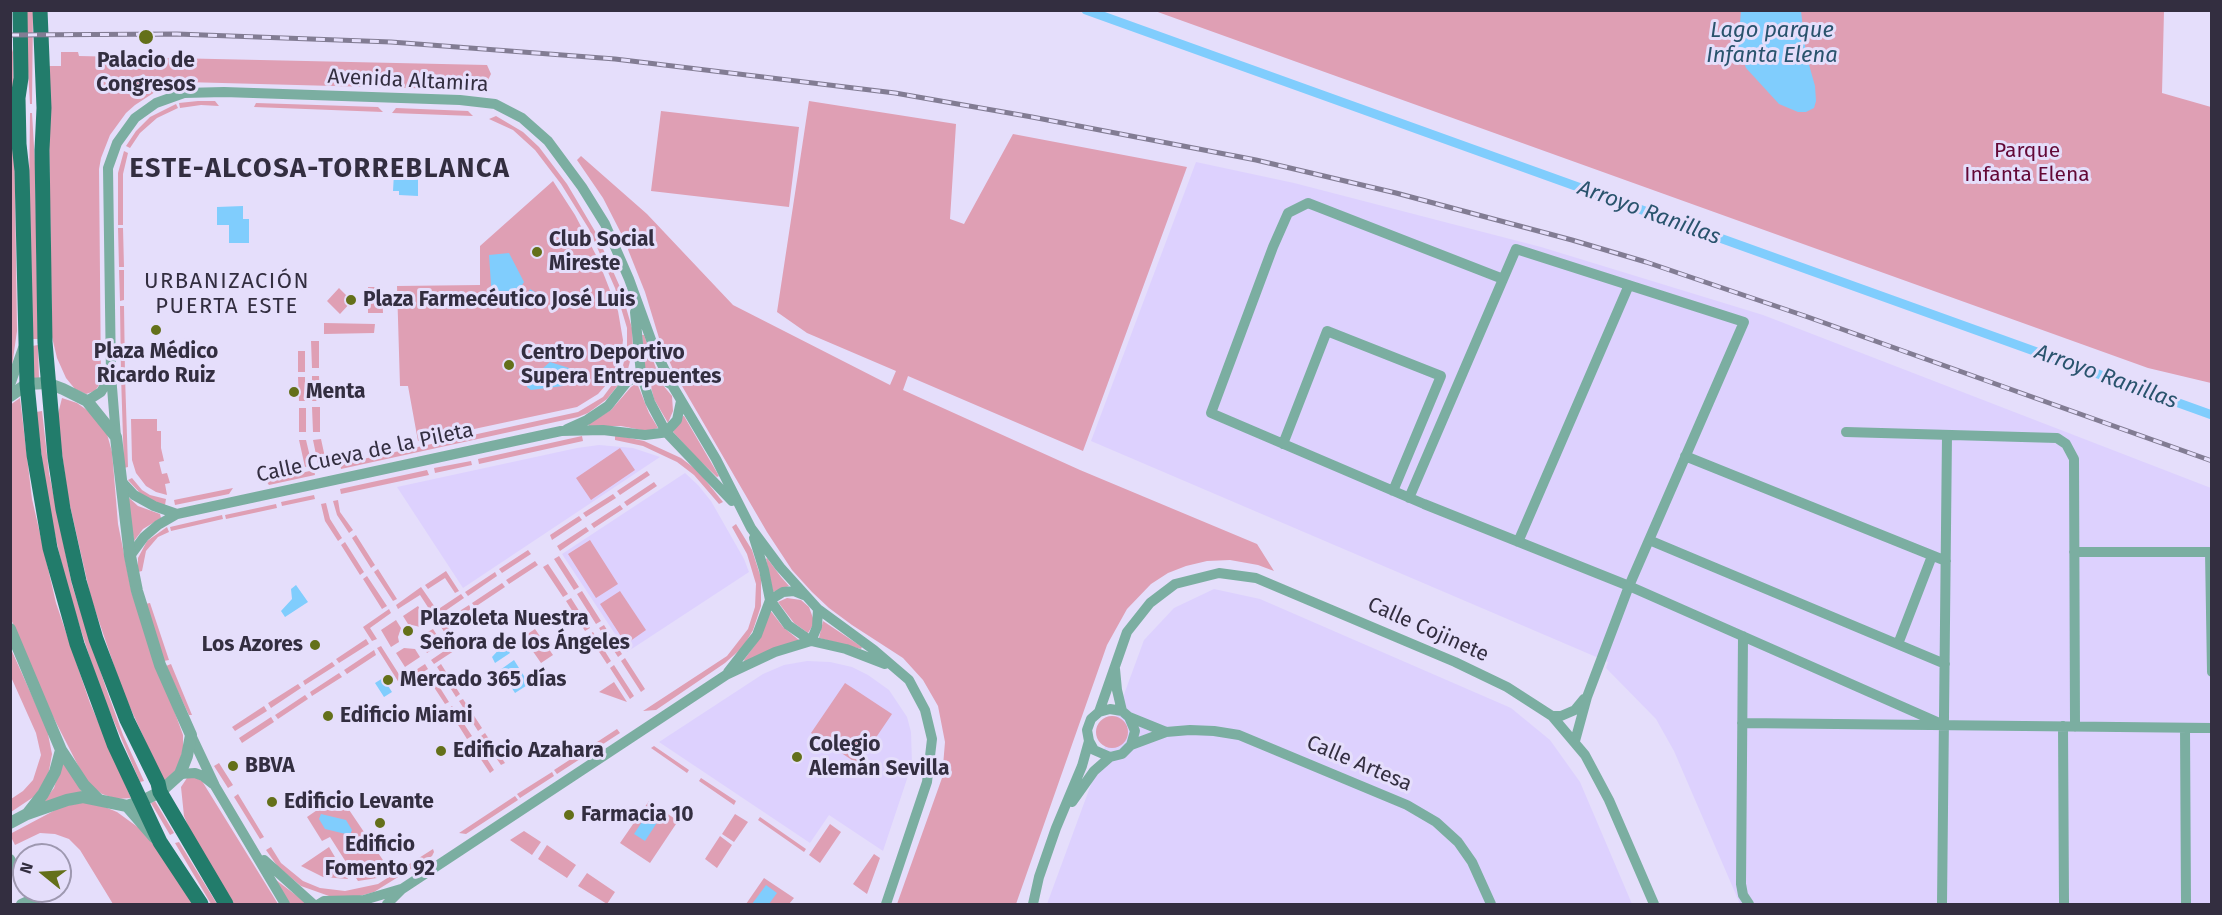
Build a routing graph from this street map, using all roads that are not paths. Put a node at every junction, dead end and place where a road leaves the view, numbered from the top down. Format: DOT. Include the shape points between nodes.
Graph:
graph roads {
  1 [pos="20,10"];
  2 [pos="40,10"];
  3 [pos="629,279"];
  4 [pos="1503,279"];
  5 [pos="1629,285"];
  6 [pos="25,342"];
  7 [pos="641,374"];
  8 [pos="111,375"];
  9 [pos="47,383"];
  10 [pos="27,384"];
  11 [pos="672,385"];
  12 [pos="10,386"];
  13 [pos="10,396"];
  14 [pos="87,401"];
  15 [pos="681,401"];
  16 [pos="561,431"];
  17 [pos="666,432"];
  18 [pos="1846,432"];
  19 [pos="1947,435"];
  20 [pos="116,437"];
  21 [pos="1283,444"];
  22 [pos="1685,456"];
  23 [pos="121,482"];
  24 [pos="1393,491"];
  25 [pos="1409,498"];
  26 [pos="740,509"];
  27 [pos="177,514"];
  28 [pos="751,528"];
  29 [pos="1649,540"];
  30 [pos="1518,542"];
  31 [pos="2074,552"];
  32 [pos="130,556"];
  33 [pos="1932,556"];
  34 [pos="1946,561"];
  35 [pos="2211,565"];
  36 [pos="1629,586"];
  37 [pos="805,596"];
  38 [pos="770,600"];
  39 [pos="819,609"];
  40 [pos="10,629"];
  41 [pos="1743,636"];
  42 [pos="811,641"];
  43 [pos="1898,644"];
  44 [pos="1945,664"];
  45 [pos="1115,666"];
  46 [pos="896,669"];
  47 [pos="2211,672"];
  48 [pos="726,675"];
  49 [pos="1587,697"];
  50 [pos="1099,712"];
  51 [pos="1126,714"];
  52 [pos="1552,716"];
  53 [pos="1742,723"];
  54 [pos="1944,725"];
  55 [pos="2069,727"];
  56 [pos="2185,728"];
  57 [pos="2211,728"];
  58 [pos="1166,732"];
  59 [pos="191,735"];
  60 [pos="1089,741"];
  61 [pos="1575,741"];
  62 [pos="1131,745"];
  63 [pos="61,750"];
  64 [pos="1110,757"];
  65 [pos="180,774"];
  66 [pos="215,786"];
  67 [pos="160,792"];
  68 [pos="98,799"];
  69 [pos="135,804"];
  70 [pos="27,814"];
  71 [pos="10,823"];
  72 [pos="1056,828"];
  73 [pos="254,850"];
  74 [pos="1040,877"];
  75 [pos="402,889"];
  76 [pos="201,904"];
  77 [pos="226,904"];
  78 [pos="285,904"];
  79 [pos="313,904"];
  80 [pos="319,904"];
  81 [pos="387,904"];
  82 [pos="886,904"];
  83 [pos="1033,904"];
  84 [pos="1041,904"];
  85 [pos="1491,904"];
  86 [pos="1654,904"];
  87 [pos="1749,904"];
  88 [pos="1942,904"];
  89 [pos="2064,904"];
  90 [pos="2186,904"];
  1 -- 6 [label="main road" via="18,108"];
  2 -- 9 [label="main road"];
  3 -- 7 [label="street, Avenida Altamira" via="638,323"];
  3 -- 8 [label="street, Avenida Altamira" via="605,224 554,149 522,118 495,104 183,93 156,103 135,118 117,143 108,168"];
  3 -- 11 [label="street, Avenida Altamira"];
  4 -- 5 [label="street" via="1516,249"];
  4 -- 21 [label="street" via="1308,203 1288,213 1211,413"];
  4 -- 25 [label="street"];
  5 -- 22 [label="street" via="1744,322"];
  5 -- 30 [label="street"];
  6 -- 10 [label="main road"];
  6 -- 12 [label="street"];
  7 -- 11 [label="street" via="657,376"];
  7 -- 16 [label="street" via="627,382 608,406"];
  7 -- 17 [label="street, Avenida Altamira"];
  8 -- 14 [label="street" via="101,392"];
  8 -- 20 [label="street"];
  9 -- 10 [label="street"];
  9 -- 14 [label="street"];
  9 -- 67 [label="main road" via="61,498 79,581 123,710"];
  10 -- 13 [label="street"];
  10 -- 69 [label="main road" via="34,455 59,585 76,644"];
  11 -- 15 [label="street, Avenida Altamira"];
  14 -- 20 [label="street"];
  15 -- 17 [label="street" via="677,420"];
  15 -- 26 [label="street, Avenida Altamira"];
  16 -- 17 [label="street" via="612,430 645,435"];
  16 -- 27 [label="street, Calle Cueva de la Pileta"];
  17 -- 26 [label="street, Avenida Altamira"];
  18 -- 19 [label="street"];
  19 -- 31 [label="street" via="2057,438 2066,444 2074,459"];
  19 -- 34 [label="street"];
  20 -- 23 [label="street"];
  21 -- 24 [label="street"];
  21 -- 24 [label="street" via="1327,332 1441,376"];
  22 -- 29 [label="street"];
  22 -- 33 [label="street"];
  23 -- 27 [label="street" via="134,495"];
  23 -- 32 [label="street"];
  24 -- 25 [label="street"];
  25 -- 30 [label="street"];
  26 -- 28 [label="street, Avenida Altamira"];
  27 -- 32 [label="street" via="144,537"];
  28 -- 37 [label="street, Avenida Altamira"];
  28 -- 38 [label="street, Avenida Altamira"];
  29 -- 36 [label="street"];
  29 -- 43 [label="street"];
  30 -- 36 [label="street"];
  31 -- 35 [label="street" via="2210,552"];
  31 -- 55 [label="street"];
  32 -- 59 [label="street" via="159,665"];
  33 -- 34 [label="street"];
  33 -- 43 [label="street"];
  34 -- 44 [label="street"];
  35 -- 47 [label="street"];
  36 -- 41 [label="street"];
  36 -- 49 [label="street"];
  37 -- 38 [label="street" via="783,592"];
  37 -- 39 [label="street, Avenida Altamira"];
  38 -- 42 [label="street, Avenida Altamira" via="788,626"];
  38 -- 48 [label="street" via="757,635"];
  39 -- 42 [label="street"];
  39 -- 46 [label="street, Avenida Altamira"];
  40 -- 63 [label="street"];
  41 -- 53 [label="street"];
  41 -- 54 [label="street"];
  42 -- 46 [label="street, Avenida Altamira" via="846,649"];
  42 -- 48 [label="street" via="775,652"];
  43 -- 44 [label="street"];
  44 -- 54 [label="street"];
  45 -- 50 [label="street, Calle Cojinete"];
  45 -- 51 [label="street, Calle Cojinete" via="1117,690"];
  45 -- 52 [label="street, Calle Cojinete" via="1128,632 1150,603 1175,584 1219,573 1256,578 1455,662 1507,687"];
  46 -- 82 [label="street, Avenida Altamira" via="909,680 925,710 932,739 927,782"];
  48 -- 75 [label="street"];
  49 -- 52 [label="street" via="1575,710"];
  49 -- 61 [label="street"];
  50 -- 51 [label="street" via="1110,709"];
  50 -- 60 [label="street" via="1087,730"];
  51 -- 58 [label="street, Calle Artesa"];
  51 -- 62 [label="street" via="1135,731"];
  52 -- 61 [label="street, Calle Cojinete"];
  53 -- 54 [label="street"];
  53 -- 87 [label="street" via="1741,884"];
  54 -- 55 [label="street"];
  54 -- 88 [label="street"];
  55 -- 56 [label="street"];
  55 -- 89 [label="street"];
  56 -- 57 [label="street"];
  56 -- 90 [label="street"];
  58 -- 62 [label="street, Calle Artesa"];
  58 -- 85 [label="street, Calle Artesa" via="1214,730 1239,735 1407,805 1436,822 1458,842"];
  59 -- 65 [label="street"];
  59 -- 66 [label="street"];
  60 -- 64 [label="street" via="1095,750"];
  60 -- 72 [label="street"];
  61 -- 86 [label="street, Calle Cojinete" via="1609,800"];
  62 -- 64 [label="street" via="1122,754"];
  63 -- 68 [label="street"];
  63 -- 70 [label="street" via="55,772"];
  64 -- 72 [label="street" via="1094,771"];
  65 -- 66 [label="street" via="195,773"];
  65 -- 67 [label="street"];
  66 -- 73 [label="street"];
  67 -- 69 [label="street"];
  67 -- 77 [label="main road"];
  68 -- 69 [label="street"];
  68 -- 70 [label="street" via="67,800"];
  69 -- 76 [label="main road"];
  70 -- 71 [label="street"];
  72 -- 74 [label="street"];
  73 -- 78 [label="street"];
  73 -- 79 [label="street"];
  74 -- 83 [label="street"];
  74 -- 84 [label="street"];
  75 -- 80 [label="street" via="364,900"];
  75 -- 81 [label="street"];
}
